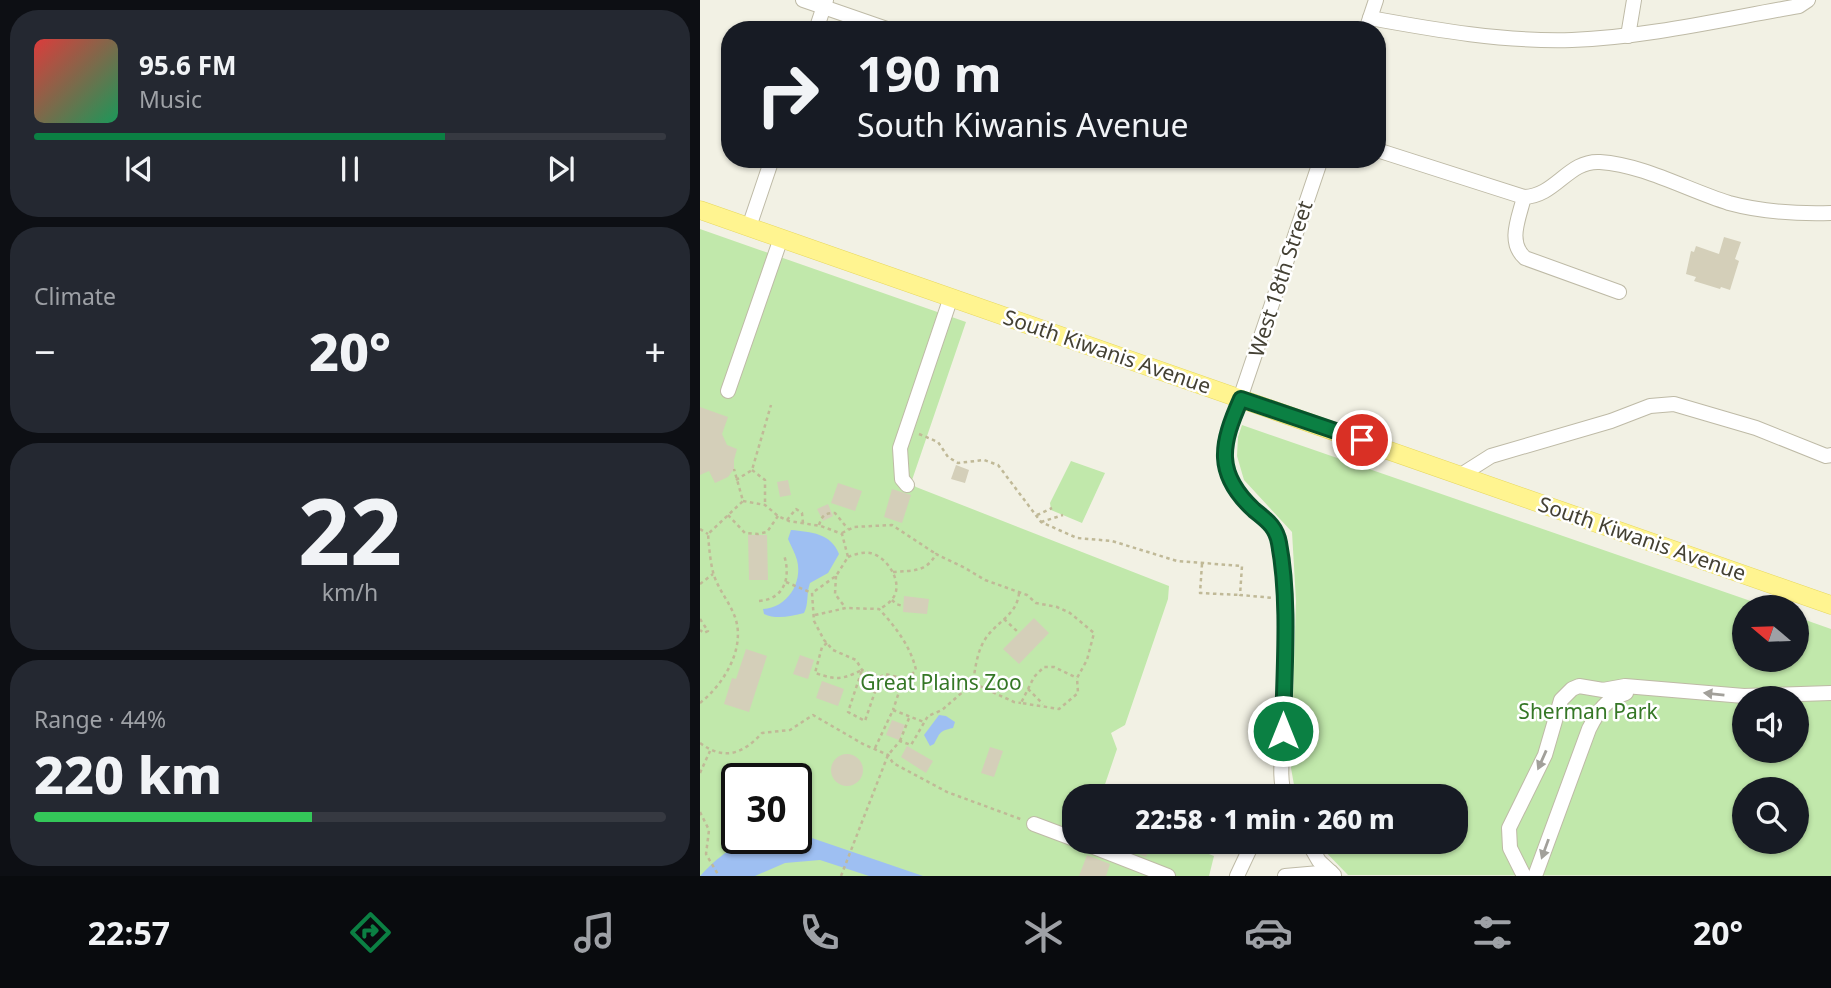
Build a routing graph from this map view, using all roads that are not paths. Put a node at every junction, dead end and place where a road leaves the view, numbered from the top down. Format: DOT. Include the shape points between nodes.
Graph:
graph roads {
  1 [pos="803,0"];
  2 [pos="1376,0"];
  3 [pos="1634,0"];
  4 [pos="1808,0"];
  5 [pos="825,4"];
  6 [pos="819,21"];
  7 [pos="868,21"];
  8 [pos="1369,21"];
  9 [pos="1386,26"];
  10 [pos="1628,36"];
  11 [pos="1386,153"];
  12 [pos="769,168"];
  13 [pos="1318,168"];
  14 [pos="1524,197"];
  15 [pos="700,210"];
  16 [pos="1831,213"];
  17 [pos="749,227"];
  18 [pos="781,238"];
  19 [pos="1619,292"];
  20 [pos="951,297"];
  21 [pos="729,391"];
  22 [pos="1241,399"];
  23 [pos="1831,455"];
  24 [pos="1461,475"];
  25 [pos="907,485"];
  26 [pos="1831,605"];
  27 [pos="1633,688"];
  28 [pos="1831,693"];
  29 [pos="1281,784"];
  30 [pos="1034,824"];
  31 [pos="1062,834"];
  32 [pos="1112,854"];
  33 [pos="1247,854"];
  34 [pos="1315,854"];
  35 [pos="1333,874"];
  36 [pos="1168,876"];
  37 [pos="1237,876"];
  38 [pos="1285,876"];
  39 [pos="1524,876"];
  40 [pos="1535,876"];
  1 -- 5 [label="street"];
  2 -- 8 [label="street"];
  3 -- 10 [label="street"];
  4 -- 10 [label="street" via="1799,6"];
  5 -- 6 [label="street"];
  5 -- 7 [label="street"];
  9 -- 10 [label="street" via="1504,38"];
  11 -- 14 [label="street"];
  12 -- 17 [label="street"];
  13 -- 22 [label="street, West 18th Street"];
  14 -- 16 [label="street" via="1541,195 1583,164 1599,162 1731,203 1773,211"];
  14 -- 19 [label="street" via="1516,230 1518,252"];
  15 -- 17 [label="main road, South Kiwanis Avenue"];
  17 -- 18 [label="main road, South Kiwanis Avenue"];
  18 -- 20 [label="main road, South Kiwanis Avenue"];
  18 -- 21 [label="street"];
  20 -- 22 [label="main road, South Kiwanis Avenue"];
  20 -- 25 [label="street" via="900,448 902,478"];
  22 -- 24 [label="main road, South Kiwanis Avenue"];
  22 -- 29 [label="street, West 18th Street" via="1225,443 1228,478 1277,531 1283,569"];
  23 -- 24 [label="street" via="1674,404 1650,406 1491,456"];
  24 -- 26 [label="main road, South Kiwanis Avenue"];
  28 -- 27 [label="street, one-way" via="1744,696"];
  27 -- 39 [label="street, one-way" via="1579,686 1561,700 1545,755 1509,828 1510,848"];
  27 -- 40 [label="street, one-way" via="1609,699 1595,716"];
  30 -- 31 [label="street"];
  32 -- 36 [label="street"];
  33 -- 37 [label="street"];
  34 -- 35 [label="street"];
  35 -- 38 [label="street"];
}
